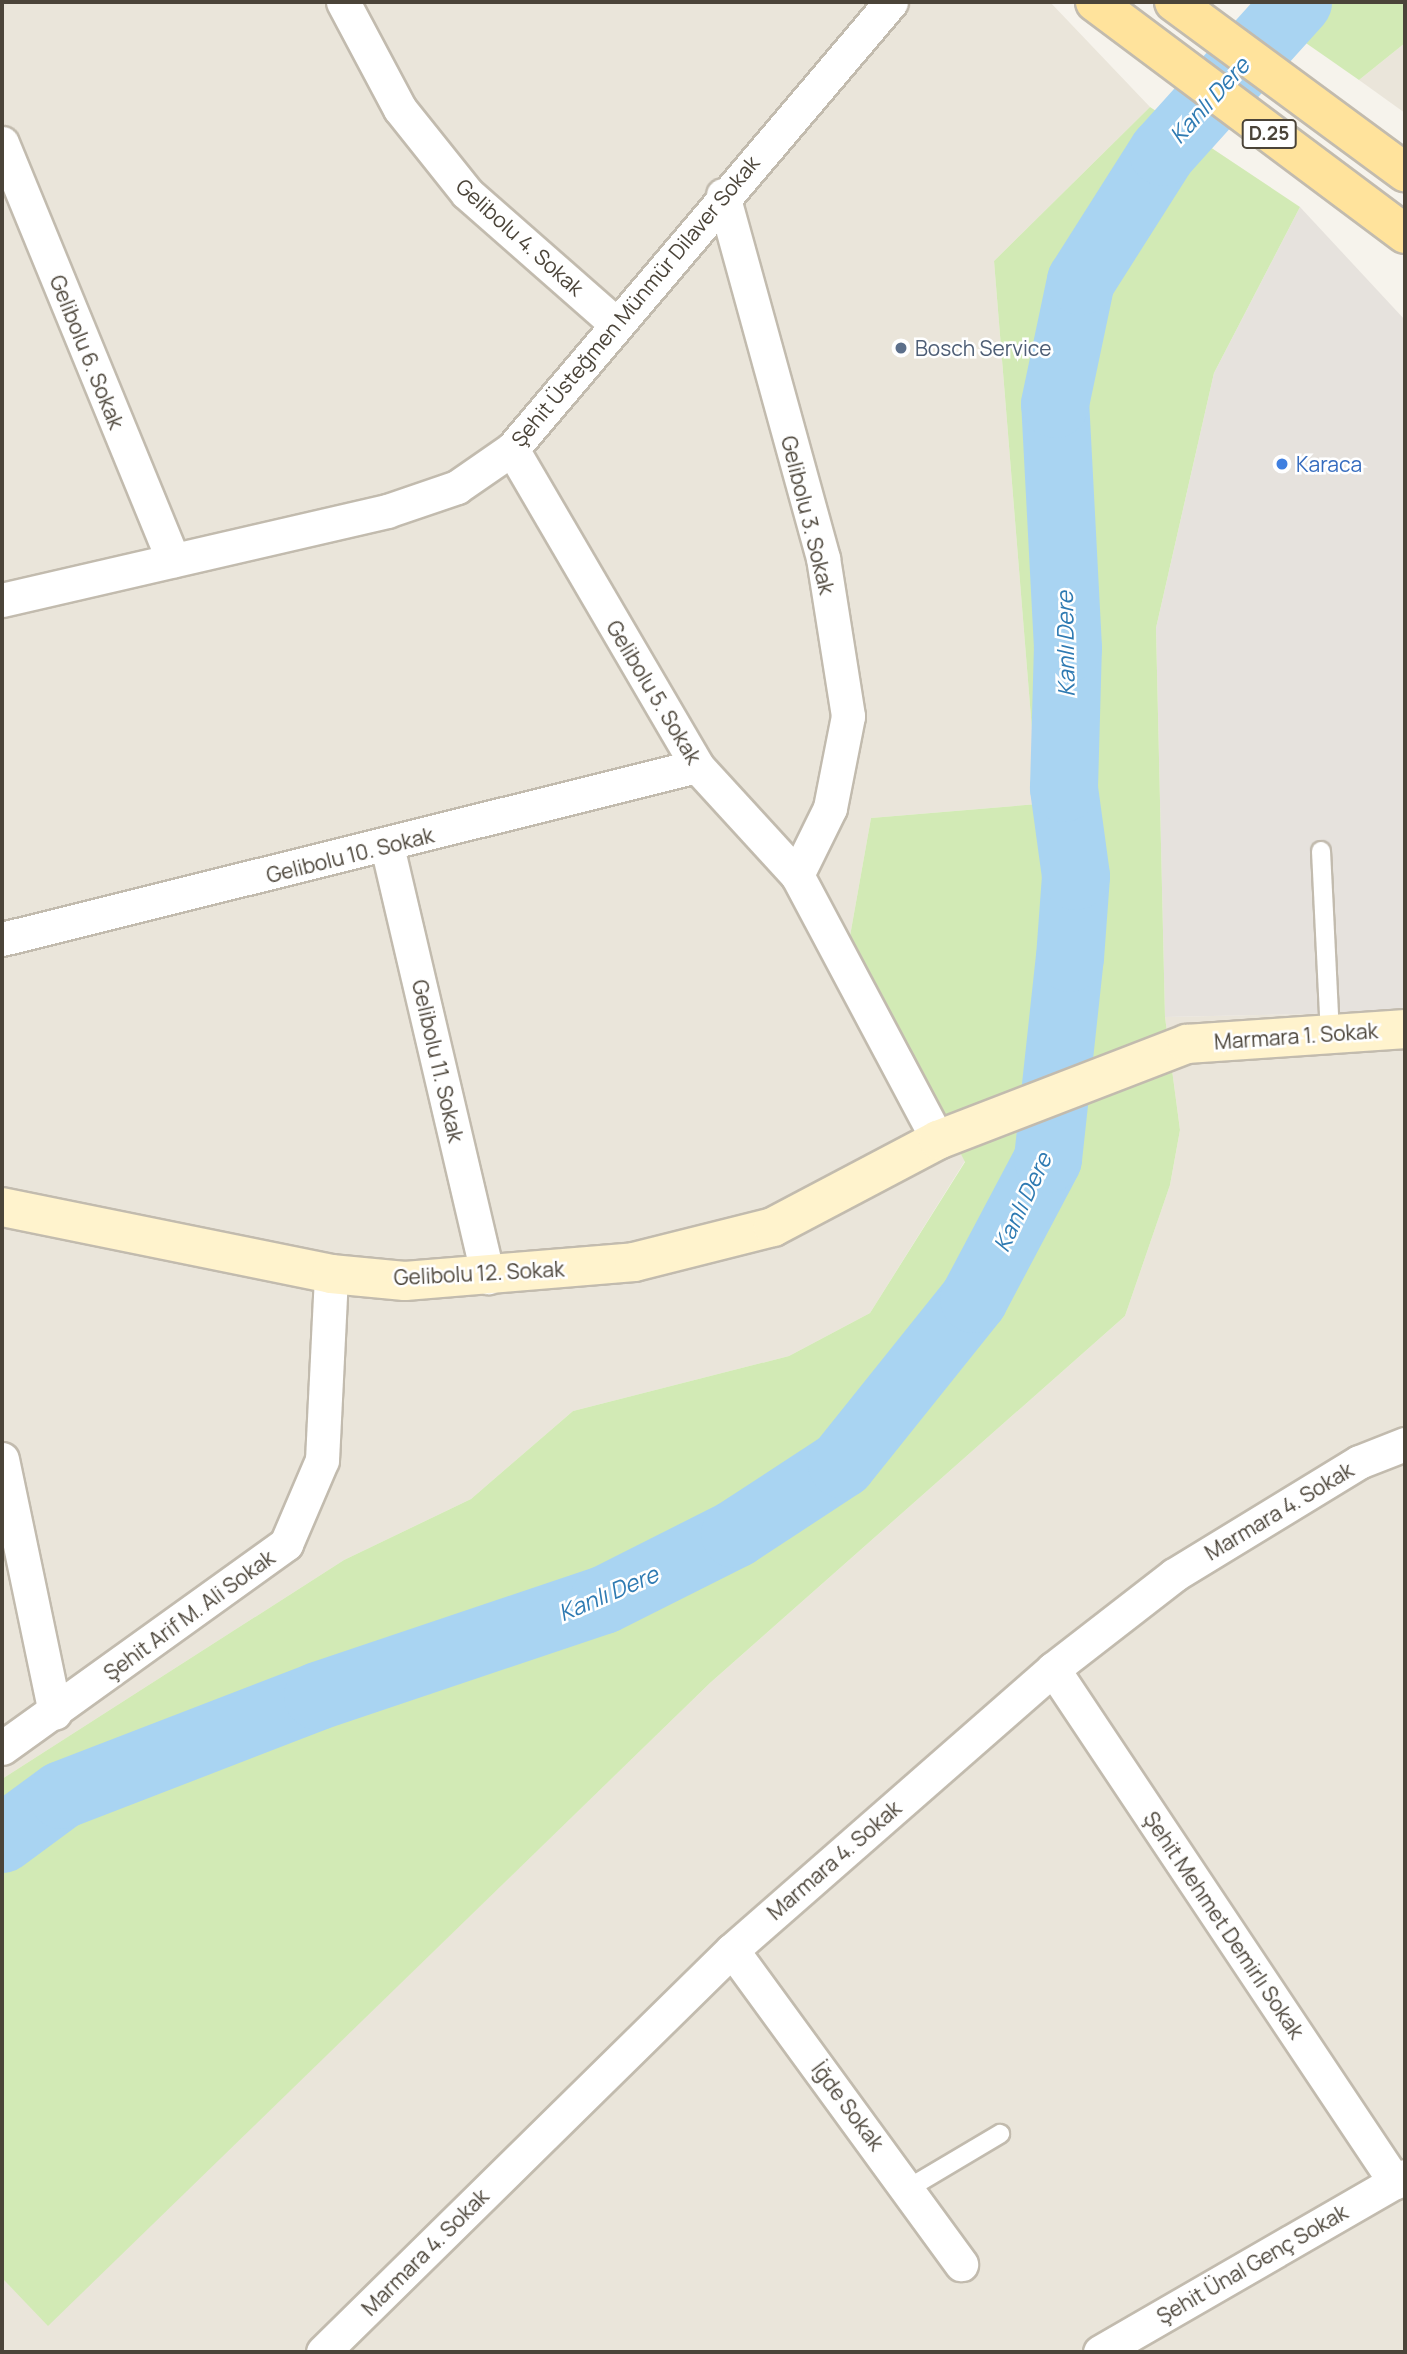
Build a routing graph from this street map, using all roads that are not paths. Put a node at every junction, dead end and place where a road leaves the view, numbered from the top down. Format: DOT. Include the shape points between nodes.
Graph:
graph roads {
  1 [pos="343,2"];
  2 [pos="891,2"];
  3 [pos="1096,2"];
  4 [pos="1174,2"];
  5 [pos="2,143"];
  6 [pos="1405,172"];
  7 [pos="723,195"];
  8 [pos="1400,230"];
  9 [pos="616,324"];
  10 [pos="512,449"];
  11 [pos="173,560"];
  12 [pos="2,600"];
  13 [pos="697,766"];
  14 [pos="387,846"];
  15 [pos="1321,850"];
  16 [pos="797,874"];
  17 [pos="2,939"];
  18 [pos="1405,1029"];
  19 [pos="1330,1032"];
  20 [pos="937,1140"];
  21 [pos="2,1207"];
  22 [pos="331,1275"];
  23 [pos="488,1277"];
  24 [pos="1405,1444"];
  25 [pos="2,1459"];
  26 [pos="1053,1669"];
  27 [pos="55,1713"];
  28 [pos="2,1748"];
  29 [pos="732,1950"];
  30 [pos="1000,2134"];
  31 [pos="1400,2179"];
  32 [pos="909,2188"];
  33 [pos="961,2264"];
  34 [pos="323,2352"];
  35 [pos="1100,2352"];
  1 -- 9 [label="street, Gelibolu 4. Sokak" via="400,109 467,193"];
  2 -- 7 [label="street, Şehit Üsteğmen Münmür Dilaver Sokak"];
  3 -- 8 [label="main road, D.25"];
  4 -- 6 [label="main road, D.25"];
  5 -- 11 [label="street, Gelibolu 6. Sokak"];
  7 -- 9 [label="street, Şehit Üsteğmen Münmür Dilaver Sokak"];
  7 -- 16 [label="street, Gelibolu 3. Sokak" via="823,558 848,716 830,808"];
  9 -- 10 [label="street, Şehit Üsteğmen Münmür Dilaver Sokak"];
  10 -- 11 [label="street, Şehit Üsteğmen Münmür Dilaver Sokak" via="457,487 387,511"];
  10 -- 13 [label="street, Gelibolu 5. Sokak"];
  11 -- 12 [label="street, Şehit Üsteğmen Münmür Dilaver Sokak"];
  13 -- 14 [label="street, Gelibolu 10. Sokak"];
  13 -- 16 [label="street, Gelibolu 5. Sokak"];
  14 -- 17 [label="street, Gelibolu 10. Sokak"];
  14 -- 23 [label="street, Gelibolu 11. Sokak"];
  15 -- 19 [label="lane"];
  16 -- 20 [label="street, Gelibolu 5. Sokak"];
  18 -- 19 [label="street, Marmara 1. Sokak"];
  19 -- 20 [label="street, Marmara 1. Sokak" via="1187,1044"];
  20 -- 23 [label="street, Gelibolu 12. Sokak" via="773,1227 634,1262"];
  21 -- 22 [label="street, Gelibolu 12. Sokak"];
  22 -- 23 [label="street, Gelibolu 12. Sokak" via="405,1281"];
  22 -- 27 [label="street, Şehit Arif M. Ali Sokak" via="322,1460 286,1544"];
  24 -- 26 [label="street, Marmara 4. Sokak" via="1359,1462 1174,1575"];
  25 -- 27 [label="street"];
  26 -- 29 [label="street, Marmara 4. Sokak"];
  26 -- 31 [label="street, Şehit Mehmet Demirlı Sokak"];
  27 -- 28 [label="street, Şehit Arif M. Ali Sokak"];
  29 -- 32 [label="street, İğde Sokak"];
  29 -- 34 [label="street, Marmara 4. Sokak"];
  30 -- 32 [label="lane"];
  31 -- 35 [label="street, Şehit Ünal Genç Sokak"];
  32 -- 33 [label="street, İğde Sokak"];
}
